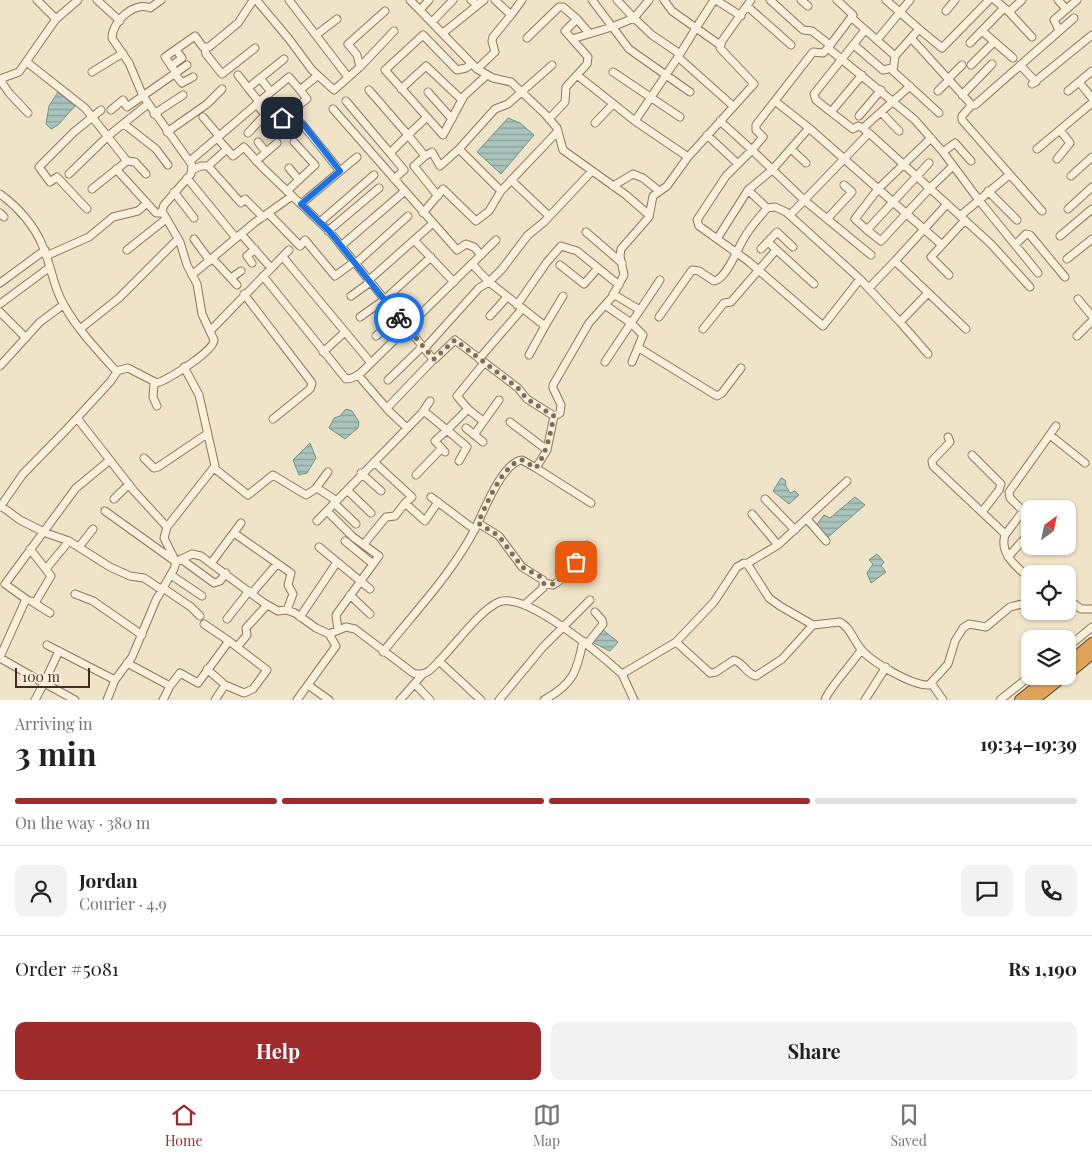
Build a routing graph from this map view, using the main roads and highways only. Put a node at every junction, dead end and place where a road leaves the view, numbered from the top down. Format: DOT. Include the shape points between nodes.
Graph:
graph roads {
  1 [pos="1092,643"];
  2 [pos="1092,654"];
  3 [pos="1076,656"];
  4 [pos="1076,667"];
  5 [pos="1039,685"];
  6 [pos="1053,685"];
  7 [pos="1020,700"];
  8 [pos="1034,700"];
  1 -- 3 [label="highway"];
  2 -- 4 [label="highway"];
  5 -- 7 [label="highway"];
  6 -- 8 [label="highway"];
}
